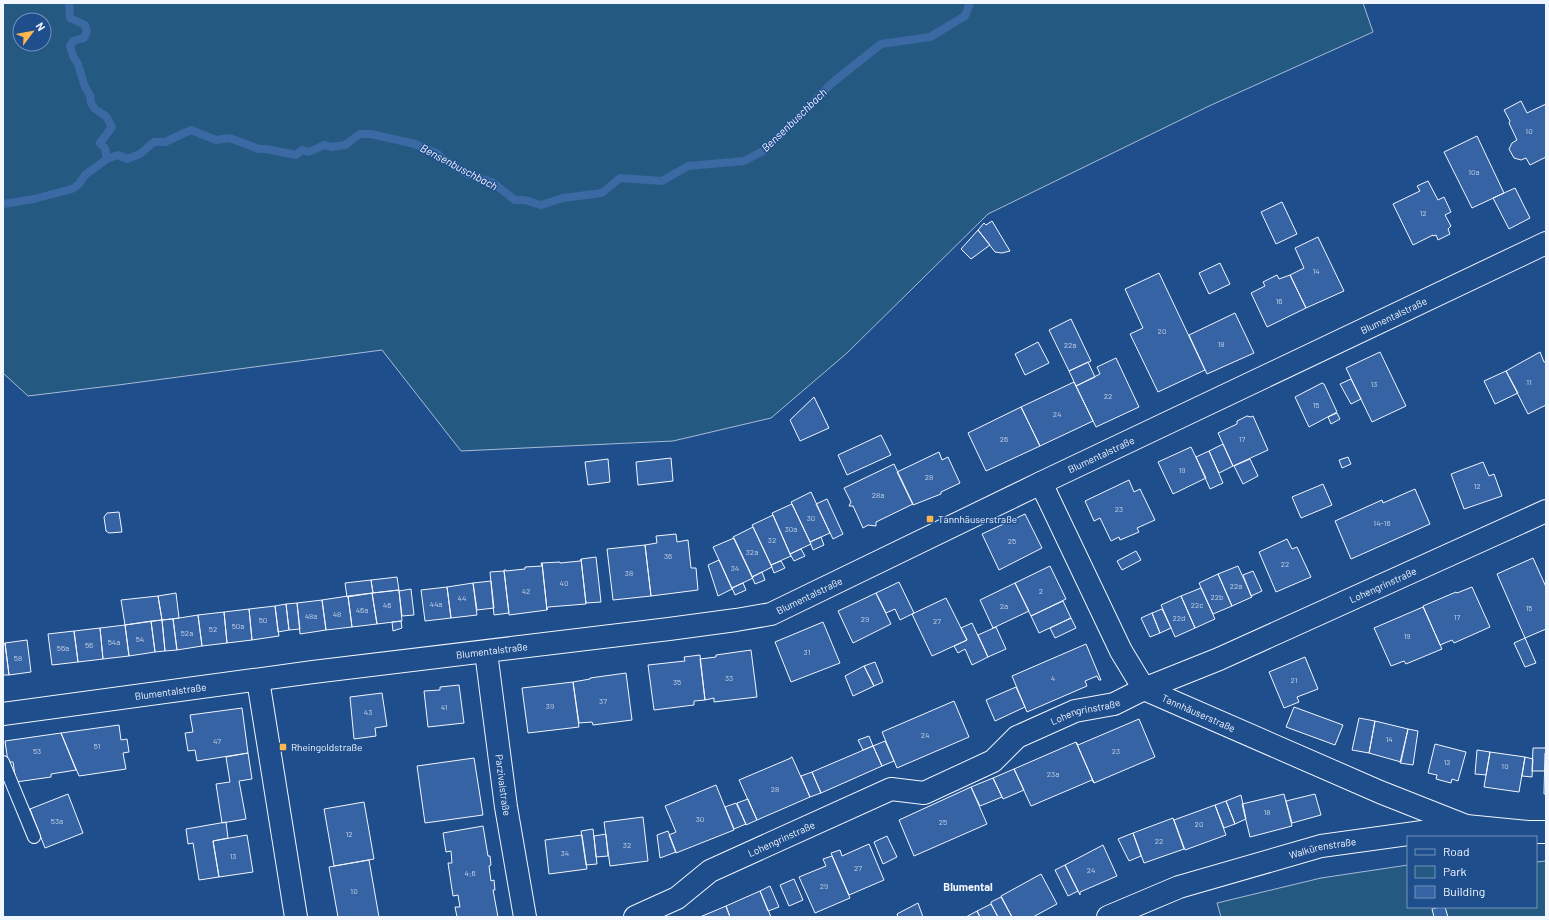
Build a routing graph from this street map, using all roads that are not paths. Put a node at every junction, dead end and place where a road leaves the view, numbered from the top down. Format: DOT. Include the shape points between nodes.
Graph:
graph roads {
  1 [pos="1546,243"];
  2 [pos="1041,483"];
  3 [pos="1546,511"];
  4 [pos="486,652"];
  5 [pos="258,680"];
  6 [pos="1144,688"];
  7 [pos="3,714"];
  8 [pos="3,762"];
  9 [pos="1466,826"];
  10 [pos="1546,832"];
  11 [pos="34,836"];
  12 [pos="296,917"];
  13 [pos="525,917"];
  14 [pos="635,917"];
  15 [pos="1108,917"];
  1 -- 2 [label="street, Blumentalstraße"];
  2 -- 4 [label="street, Blumentalstraße" via="771,614"];
  2 -- 6 [label="street" via="1121,651"];
  3 -- 6 [label="street, Lohengrinstraße" via="1219,659"];
  4 -- 5 [label="street, Blumentalstraße"];
  4 -- 13 [label="street, Parzivalstraße" via="506,807"];
  5 -- 7 [label="street, Blumentalstraße"];
  5 -- 12 [label="street"];
  6 -- 9 [label="street, Tannhäuserstraße" via="1380,792"];
  6 -- 14 [label="street, Lohengrinstraße" via="1114,704 1075,711 1017,737 993,761 924,793 891,789 710,871 677,898"];
  8 -- 11 [label="lane"];
  9 -- 10 [label="street, Walkürenstraße"];
  9 -- 15 [label="street, Walkürenstraße" via="1321,846 1179,887"];
}
